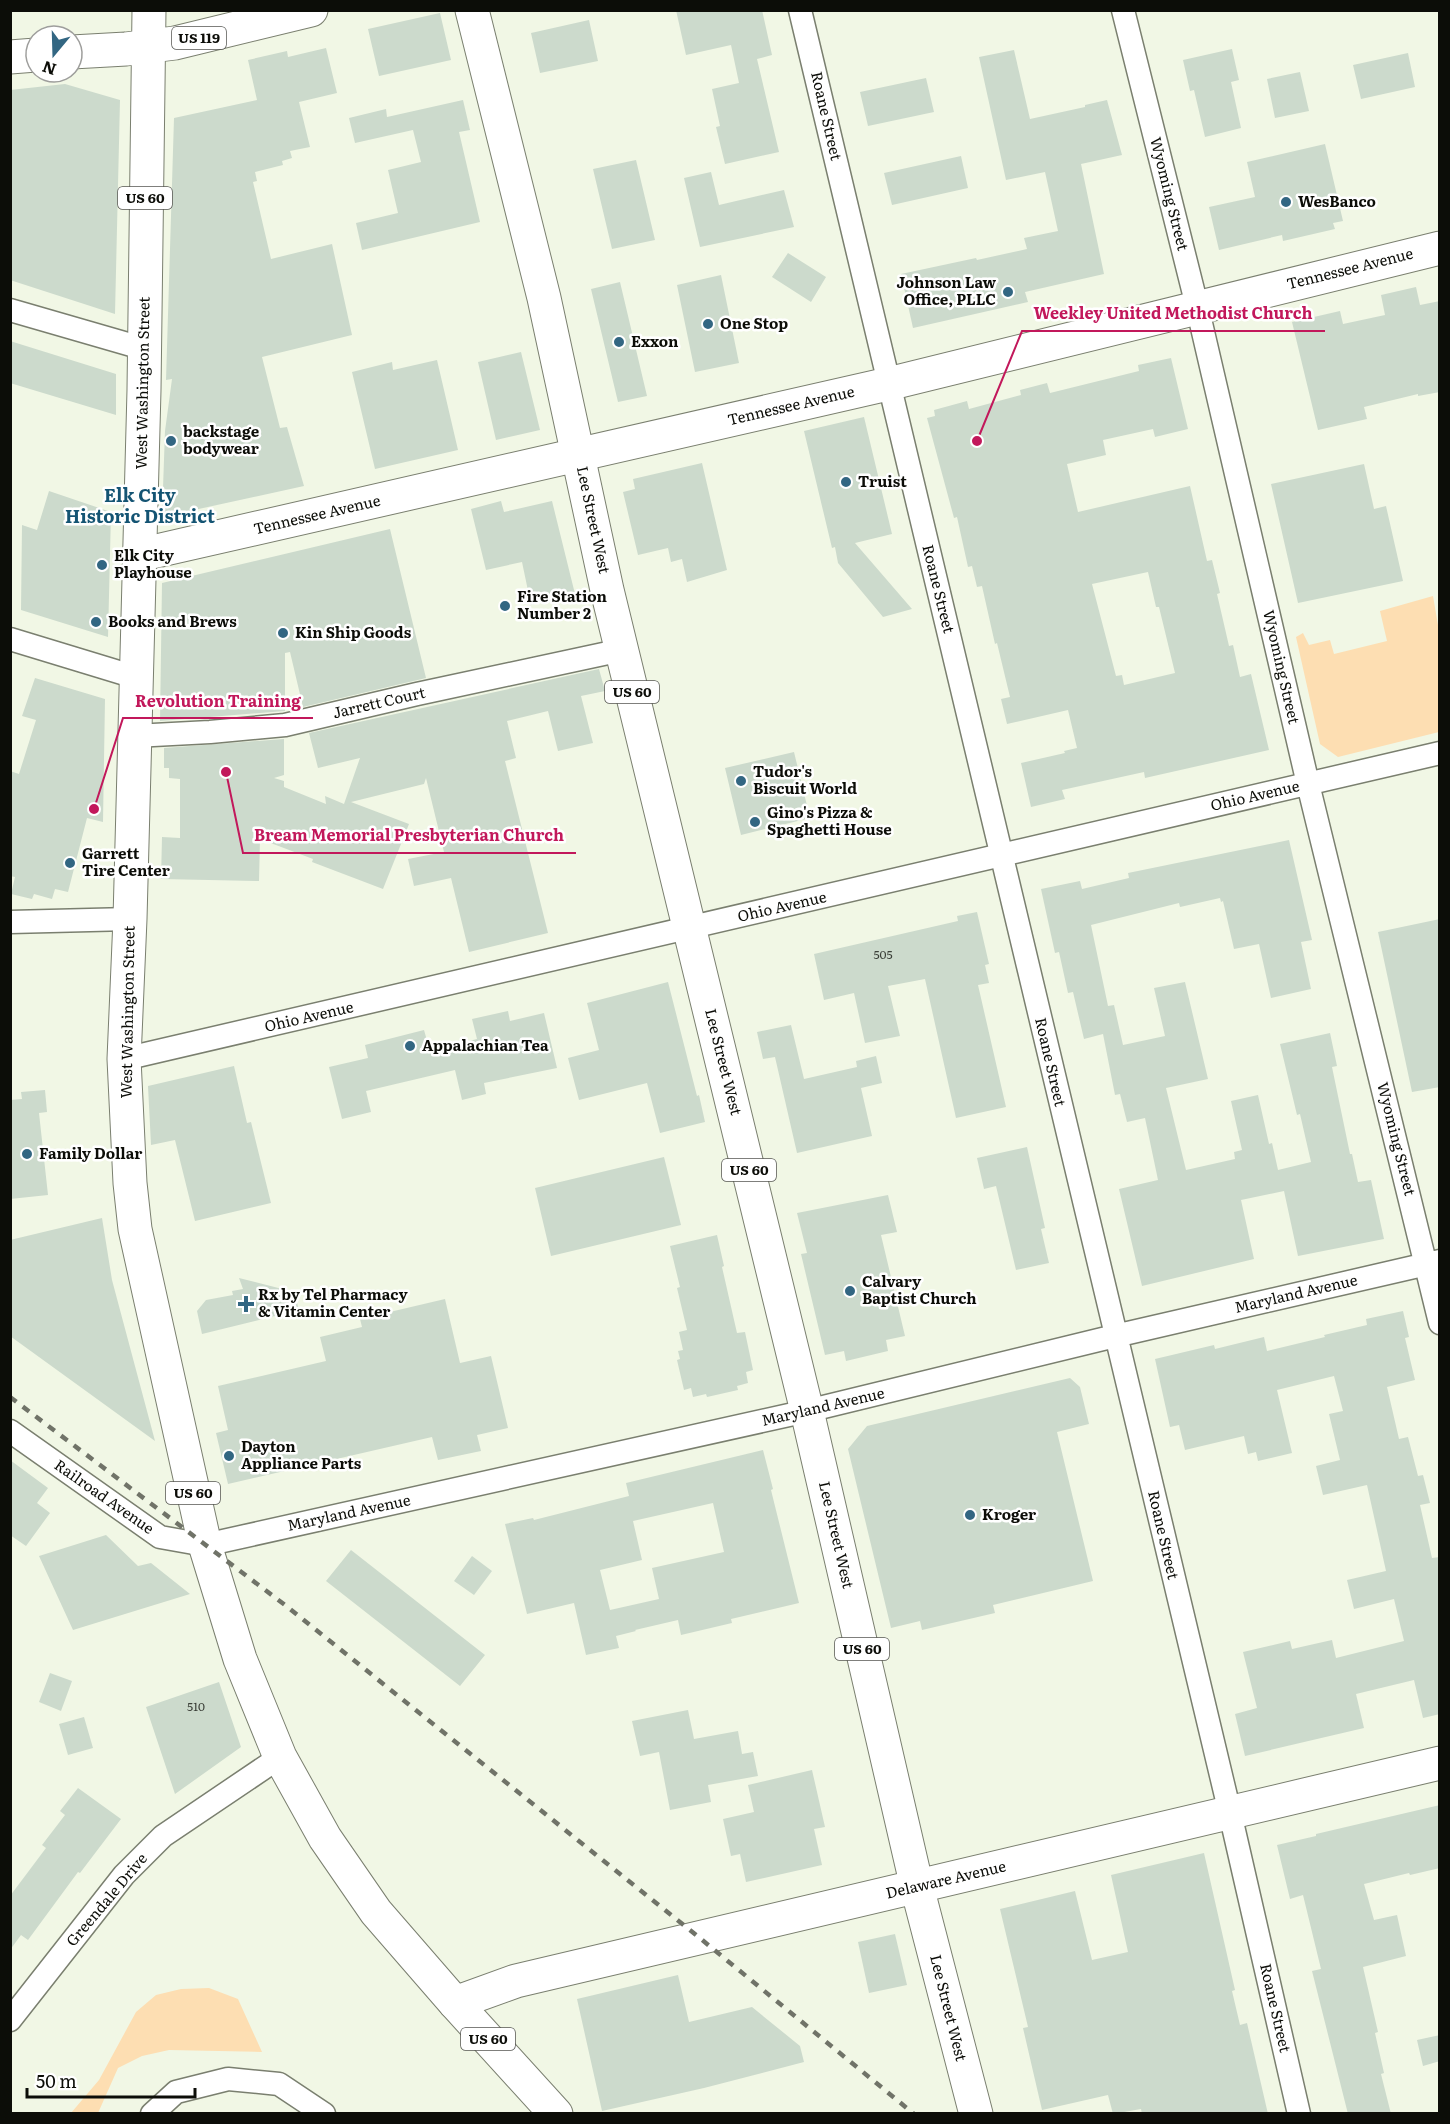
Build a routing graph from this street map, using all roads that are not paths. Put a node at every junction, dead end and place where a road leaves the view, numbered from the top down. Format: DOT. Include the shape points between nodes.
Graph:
graph roads {
  1 [pos="149,10"];
  2 [pos="215,10"];
  3 [pos="311,10"];
  4 [pos="472,10"];
  5 [pos="800,10"];
  6 [pos="1123,10"];
  7 [pos="249,26"];
  8 [pos="148,47"];
  9 [pos="84,51"];
  10 [pos="1440,248"];
  11 [pos="1197,306"];
  12 [pos="10,310"];
  13 [pos="144,349"];
  14 [pos="888,384"];
  15 [pos="579,455"];
  16 [pos="139,555"];
  17 [pos="10,639"];
  18 [pos="622,650"];
  19 [pos="135,676"];
  20 [pos="134,736"];
  21 [pos="1440,753"];
  22 [pos="1308,784"];
  23 [pos="1001,855"];
  24 [pos="130,919"];
  25 [pos="10,922"];
  26 [pos="690,928"];
  27 [pos="124,1059"];
  28 [pos="1433,1263"];
  29 [pos="1440,1323"];
  30 [pos="1115,1336"];
  31 [pos="807,1411"];
  32 [pos="10,1431"];
  33 [pos="205,1545"];
  34 [pos="280,1757"];
  35 [pos="1440,1763"];
  36 [pos="1230,1813"];
  37 [pos="917,1887"];
  38 [pos="455,2003"];
  39 [pos="10,2020"];
  40 [pos="152,2114"];
  41 [pos="324,2114"];
  42 [pos="556,2114"];
  43 [pos="976,2114"];
  44 [pos="1299,2114"];
  1 -- 8 [label="main road, West Washington Street / US 60"];
  2 -- 7 [label="main road"];
  3 -- 7 [label="main road"];
  4 -- 15 [label="main road, Lee Street West / US 60"];
  5 -- 14 [label="street, Roane Street"];
  6 -- 11 [label="street, Wyoming Street"];
  7 -- 8 [label="main road, US 119"];
  8 -- 9 [label="main road, US 119"];
  8 -- 13 [label="main road, West Washington Street / US 60"];
  10 -- 11 [label="main road, Tennessee Avenue"];
  11 -- 14 [label="main road, Tennessee Avenue"];
  11 -- 22 [label="street, Wyoming Street"];
  12 -- 13 [label="street"];
  13 -- 16 [label="main road, West Washington Street / US 60"];
  14 -- 15 [label="main road, Tennessee Avenue"];
  14 -- 23 [label="street, Roane Street"];
  15 -- 16 [label="main road, Tennessee Avenue"];
  15 -- 18 [label="main road, Lee Street West / US 60"];
  16 -- 19 [label="main road, West Washington Street / US 60"];
  17 -- 19 [label="street"];
  18 -- 20 [label="street, Jarrett Court" via="285,725"];
  18 -- 26 [label="main road, Lee Street West / US 60"];
  19 -- 20 [label="main road, West Washington Street / US 60"];
  20 -- 24 [label="main road, West Washington Street / US 60"];
  21 -- 22 [label="street, Ohio Avenue"];
  22 -- 23 [label="street, Ohio Avenue"];
  22 -- 28 [label="street, Wyoming Street"];
  23 -- 26 [label="street, Ohio Avenue"];
  23 -- 30 [label="street, Roane Street"];
  24 -- 25 [label="street"];
  24 -- 27 [label="main road, West Washington Street / US 60"];
  26 -- 27 [label="street, Ohio Avenue"];
  26 -- 31 [label="main road, Lee Street West / US 60"];
  27 -- 33 [label="main road, West Washington Street / US 60" via="135,1229"];
  28 -- 29 [label="street, Wyoming Street"];
  28 -- 30 [label="street, Maryland Avenue"];
  30 -- 31 [label="street, Maryland Avenue"];
  30 -- 36 [label="street, Roane Street"];
  31 -- 33 [label="street, Maryland Avenue"];
  31 -- 37 [label="main road, Lee Street West / US 60"];
  32 -- 33 [label="street, Railroad Avenue" via="160,1537"];
  33 -- 34 [label="main road, West Washington Street / US 60" via="240,1659"];
  34 -- 38 [label="main road, West Washington Street / US 60" via="325,1838 376,1912"];
  34 -- 39 [label="street, Greendale Drive" via="163,1836 124,1875"];
  35 -- 36 [label="main road, Delaware Avenue"];
  36 -- 37 [label="main road, Delaware Avenue"];
  36 -- 44 [label="street, Roane Street"];
  37 -- 38 [label="main road, Delaware Avenue" via="516,1981"];
  37 -- 43 [label="main road, Lee Street West / US 60"];
  38 -- 42 [label="main road, West Washington Street / US 60"];
  40 -- 41 [label="street" via="176,2092 228,2079 279,2084"];
}
